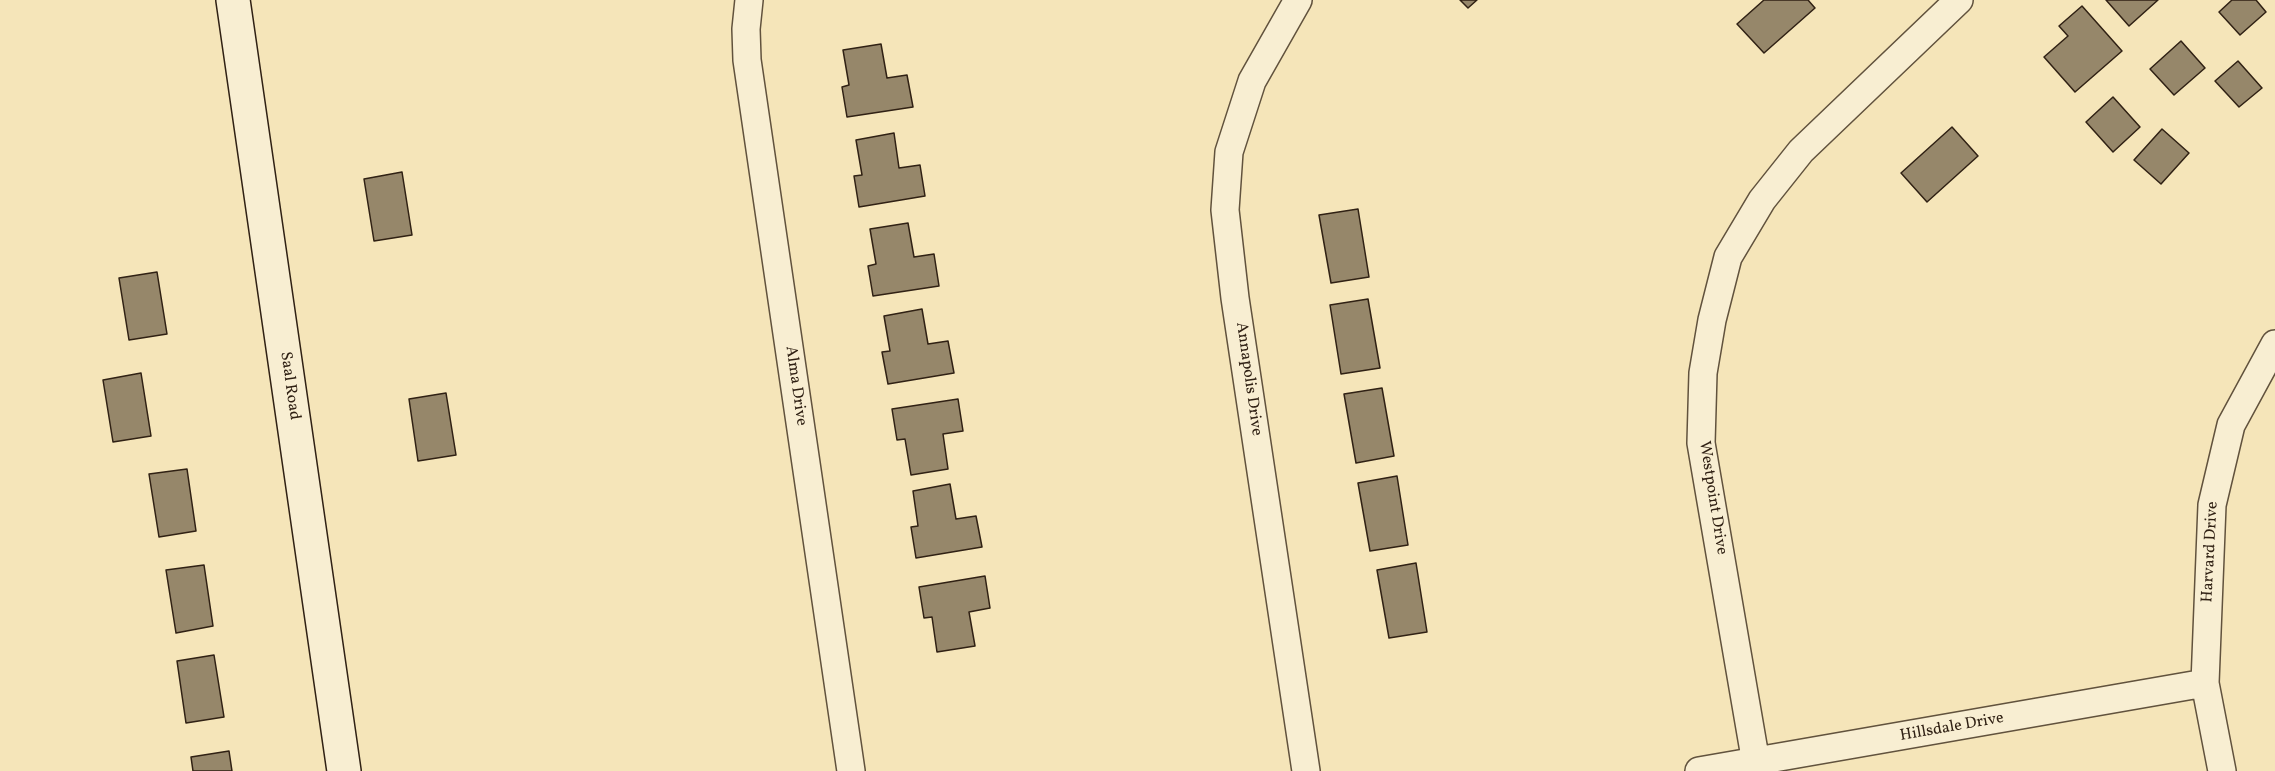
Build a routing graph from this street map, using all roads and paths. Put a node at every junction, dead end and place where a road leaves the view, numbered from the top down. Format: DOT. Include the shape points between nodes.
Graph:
graph roads {
  1 [pos="233,0"];
  2 [pos="749,0"];
  3 [pos="1298,0"];
  4 [pos="1959,0"];
  5 [pos="2275,344"];
  6 [pos="2205,683"];
  7 [pos="1756,763"];
  8 [pos="344,771"];
  9 [pos="851,771"];
  10 [pos="1306,771"];
  11 [pos="1699,771"];
  12 [pos="2222,771"];
  1 -- 8 [label="street, Saal Road"];
  2 -- 9 [label="street, Alma Drive" via="747,60"];
  3 -- 10 [label="street, Annapolis Drive" via="1252,81 1229,152 1225,210"];
  4 -- 7 [label="street, Westpoint Drive" via="1801,151 1762,200 1728,257 1702,373 1701,443"];
  5 -- 6 [label="street, Harvard Drive" via="2231,425 2212,505"];
  6 -- 7 [label="street, Hillsdale Drive"];
  6 -- 12 [label="street, Harvard Drive"];
  7 -- 11 [label="street, Hillsdale Drive"];
}
